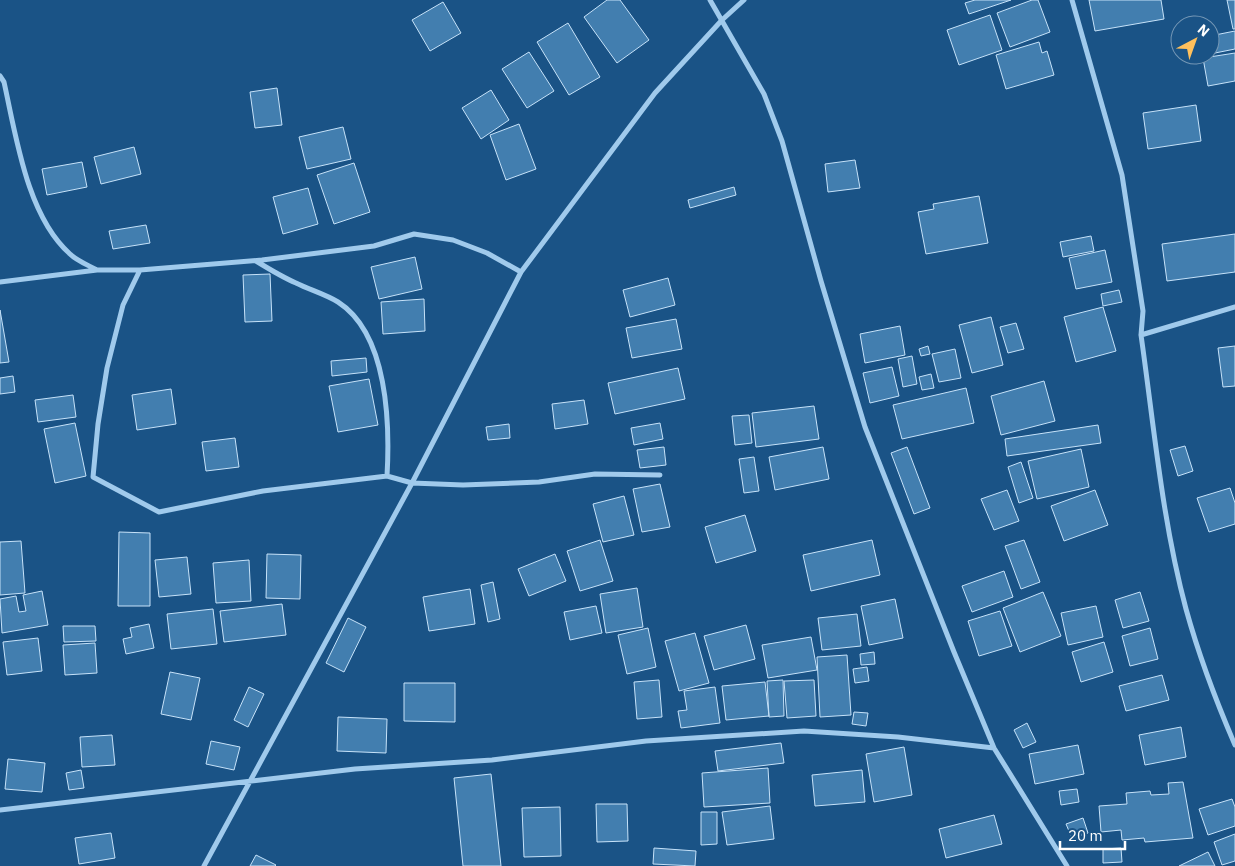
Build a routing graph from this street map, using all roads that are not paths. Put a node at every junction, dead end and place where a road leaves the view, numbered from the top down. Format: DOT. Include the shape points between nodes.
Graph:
graph roads {
  1 [pos="710,0"];
  2 [pos="744,0"];
  3 [pos="1072,0"];
  4 [pos="722,20"];
  5 [pos="0,76"];
  6 [pos="256,260"];
  7 [pos="97,270"];
  8 [pos="140,270"];
  9 [pos="521,272"];
  10 [pos="0,282"];
  11 [pos="1235,307"];
  12 [pos="1141,335"];
  13 [pos="660,475"];
  14 [pos="387,476"];
  15 [pos="412,483"];
  16 [pos="1235,745"];
  17 [pos="994,748"];
  18 [pos="249,780"];
  19 [pos="0,810"];
  20 [pos="204,866"];
  21 [pos="1067,866"];
  1 -- 4 [label="street"];
  2 -- 4 [label="street"];
  3 -- 12 [label="street" via="1122,174 1142,311"];
  4 -- 9 [label="street" via="655,93"];
  4 -- 17 [label="street" via="764,94 778,131 865,427"];
  5 -- 7 [label="street" via="30,188 52,234 71,255"];
  6 -- 8 [label="street"];
  6 -- 9 [label="street" via="374,246 414,234 453,240 487,253"];
  6 -- 14 [label="street" via="282,277 339,303 367,338 379,362 385,395"];
  7 -- 8 [label="street"];
  7 -- 10 [label="street"];
  8 -- 14 [label="street" via="123,305 107,368 93,477 159,512 262,491"];
  9 -- 15 [label="street"];
  11 -- 12 [label="street"];
  12 -- 16 [label="street" via="1171,538 1186,609 1212,690"];
  13 -- 15 [label="street" via="595,474 493,484"];
  14 -- 15 [label="street"];
  15 -- 18 [label="street"];
  17 -- 18 [label="street" via="804,731 646,741 492,760"];
  17 -- 21 [label="street"];
  18 -- 19 [label="street"];
  18 -- 20 [label="street"];
}
